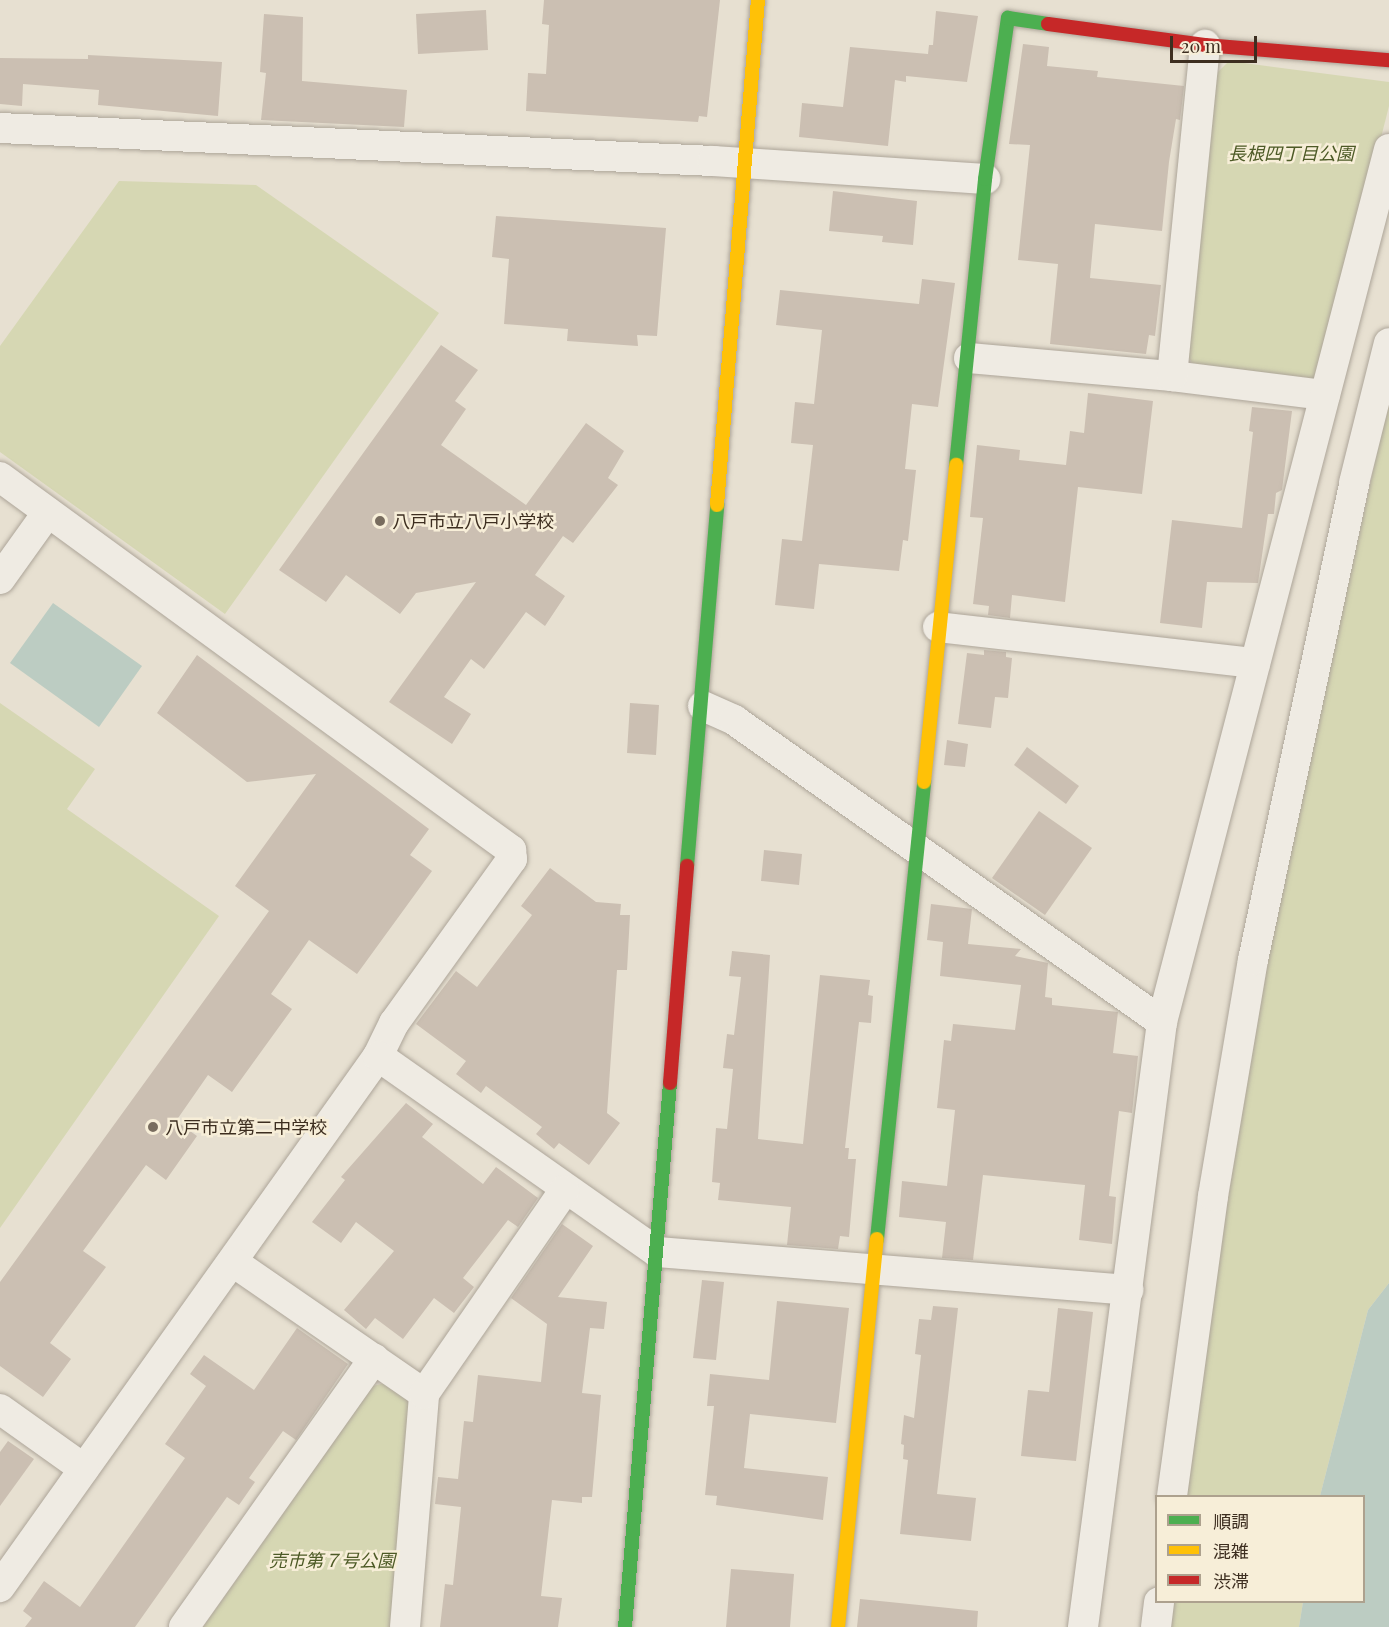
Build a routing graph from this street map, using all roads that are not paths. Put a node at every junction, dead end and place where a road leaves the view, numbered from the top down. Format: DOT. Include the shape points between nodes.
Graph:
graph roads {
  1 [pos="758,0"];
  2 [pos="1205,45"];
  3 [pos="1389,60"];
  4 [pos="0,128"];
  5 [pos="1389,149"];
  6 [pos="745,164"];
  7 [pos="985,179"];
  8 [pos="1389,344"];
  9 [pos="969,358"];
  10 [pos="1172,376"];
  11 [pos="1325,395"];
  12 [pos="0,477"];
  13 [pos="48,512"];
  14 [pos="0,579"];
  15 [pos="938,627"];
  16 [pos="1256,663"];
  17 [pos="703,706"];
  18 [pos="919,848"];
  19 [pos="1162,1022"];
  20 [pos="378,1056"];
  21 [pos="564,1191"];
  22 [pos="657,1252"];
  23 [pos="233,1262"];
  24 [pos="872,1271"];
  25 [pos="1128,1290"];
  26 [pos="374,1359"];
  27 [pos="424,1394"];
  28 [pos="0,1409"];
  29 [pos="84,1469"];
  30 [pos="1172,1495"];
  31 [pos="0,1587"];
  32 [pos="1159,1603"];
  33 [pos="184,1627"];
  34 [pos="405,1627"];
  35 [pos="625,1627"];
  36 [pos="838,1627"];
  37 [pos="1083,1627"];
  38 [pos="1156,1627"];
  1 -- 6 [label="street"];
  2 -- 3 [label="street"];
  2 -- 7 [label="street" via="1008,18"];
  2 -- 10 [label="street"];
  4 -- 6 [label="street"];
  5 -- 11 [label="street"];
  6 -- 7 [label="street"];
  6 -- 17 [label="street"];
  7 -- 9 [label="street"];
  8 -- 30 [label="street" via="1354,483 1253,960 1213,1196"];
  9 -- 10 [label="street"];
  9 -- 15 [label="street"];
  10 -- 11 [label="street"];
  11 -- 16 [label="street"];
  12 -- 13 [label="street"];
  13 -- 14 [label="street"];
  13 -- 20 [label="street" via="511,850 512,859 394,1023"];
  15 -- 16 [label="street"];
  15 -- 18 [label="street"];
  16 -- 19 [label="street"];
  17 -- 18 [label="street" via="734,720"];
  17 -- 22 [label="street"];
  18 -- 19 [label="street"];
  18 -- 24 [label="street"];
  19 -- 25 [label="street"];
  20 -- 21 [label="street"];
  20 -- 23 [label="street"];
  21 -- 22 [label="street"];
  21 -- 27 [label="street"];
  22 -- 24 [label="street"];
  22 -- 35 [label="street"];
  23 -- 26 [label="street"];
  23 -- 29 [label="street"];
  24 -- 25 [label="street"];
  24 -- 36 [label="street"];
  25 -- 37 [label="street"];
  26 -- 27 [label="street"];
  26 -- 33 [label="street"];
  27 -- 34 [label="street"];
  28 -- 29 [label="street"];
  29 -- 31 [label="street"];
  32 -- 38 [label="street"];
}
